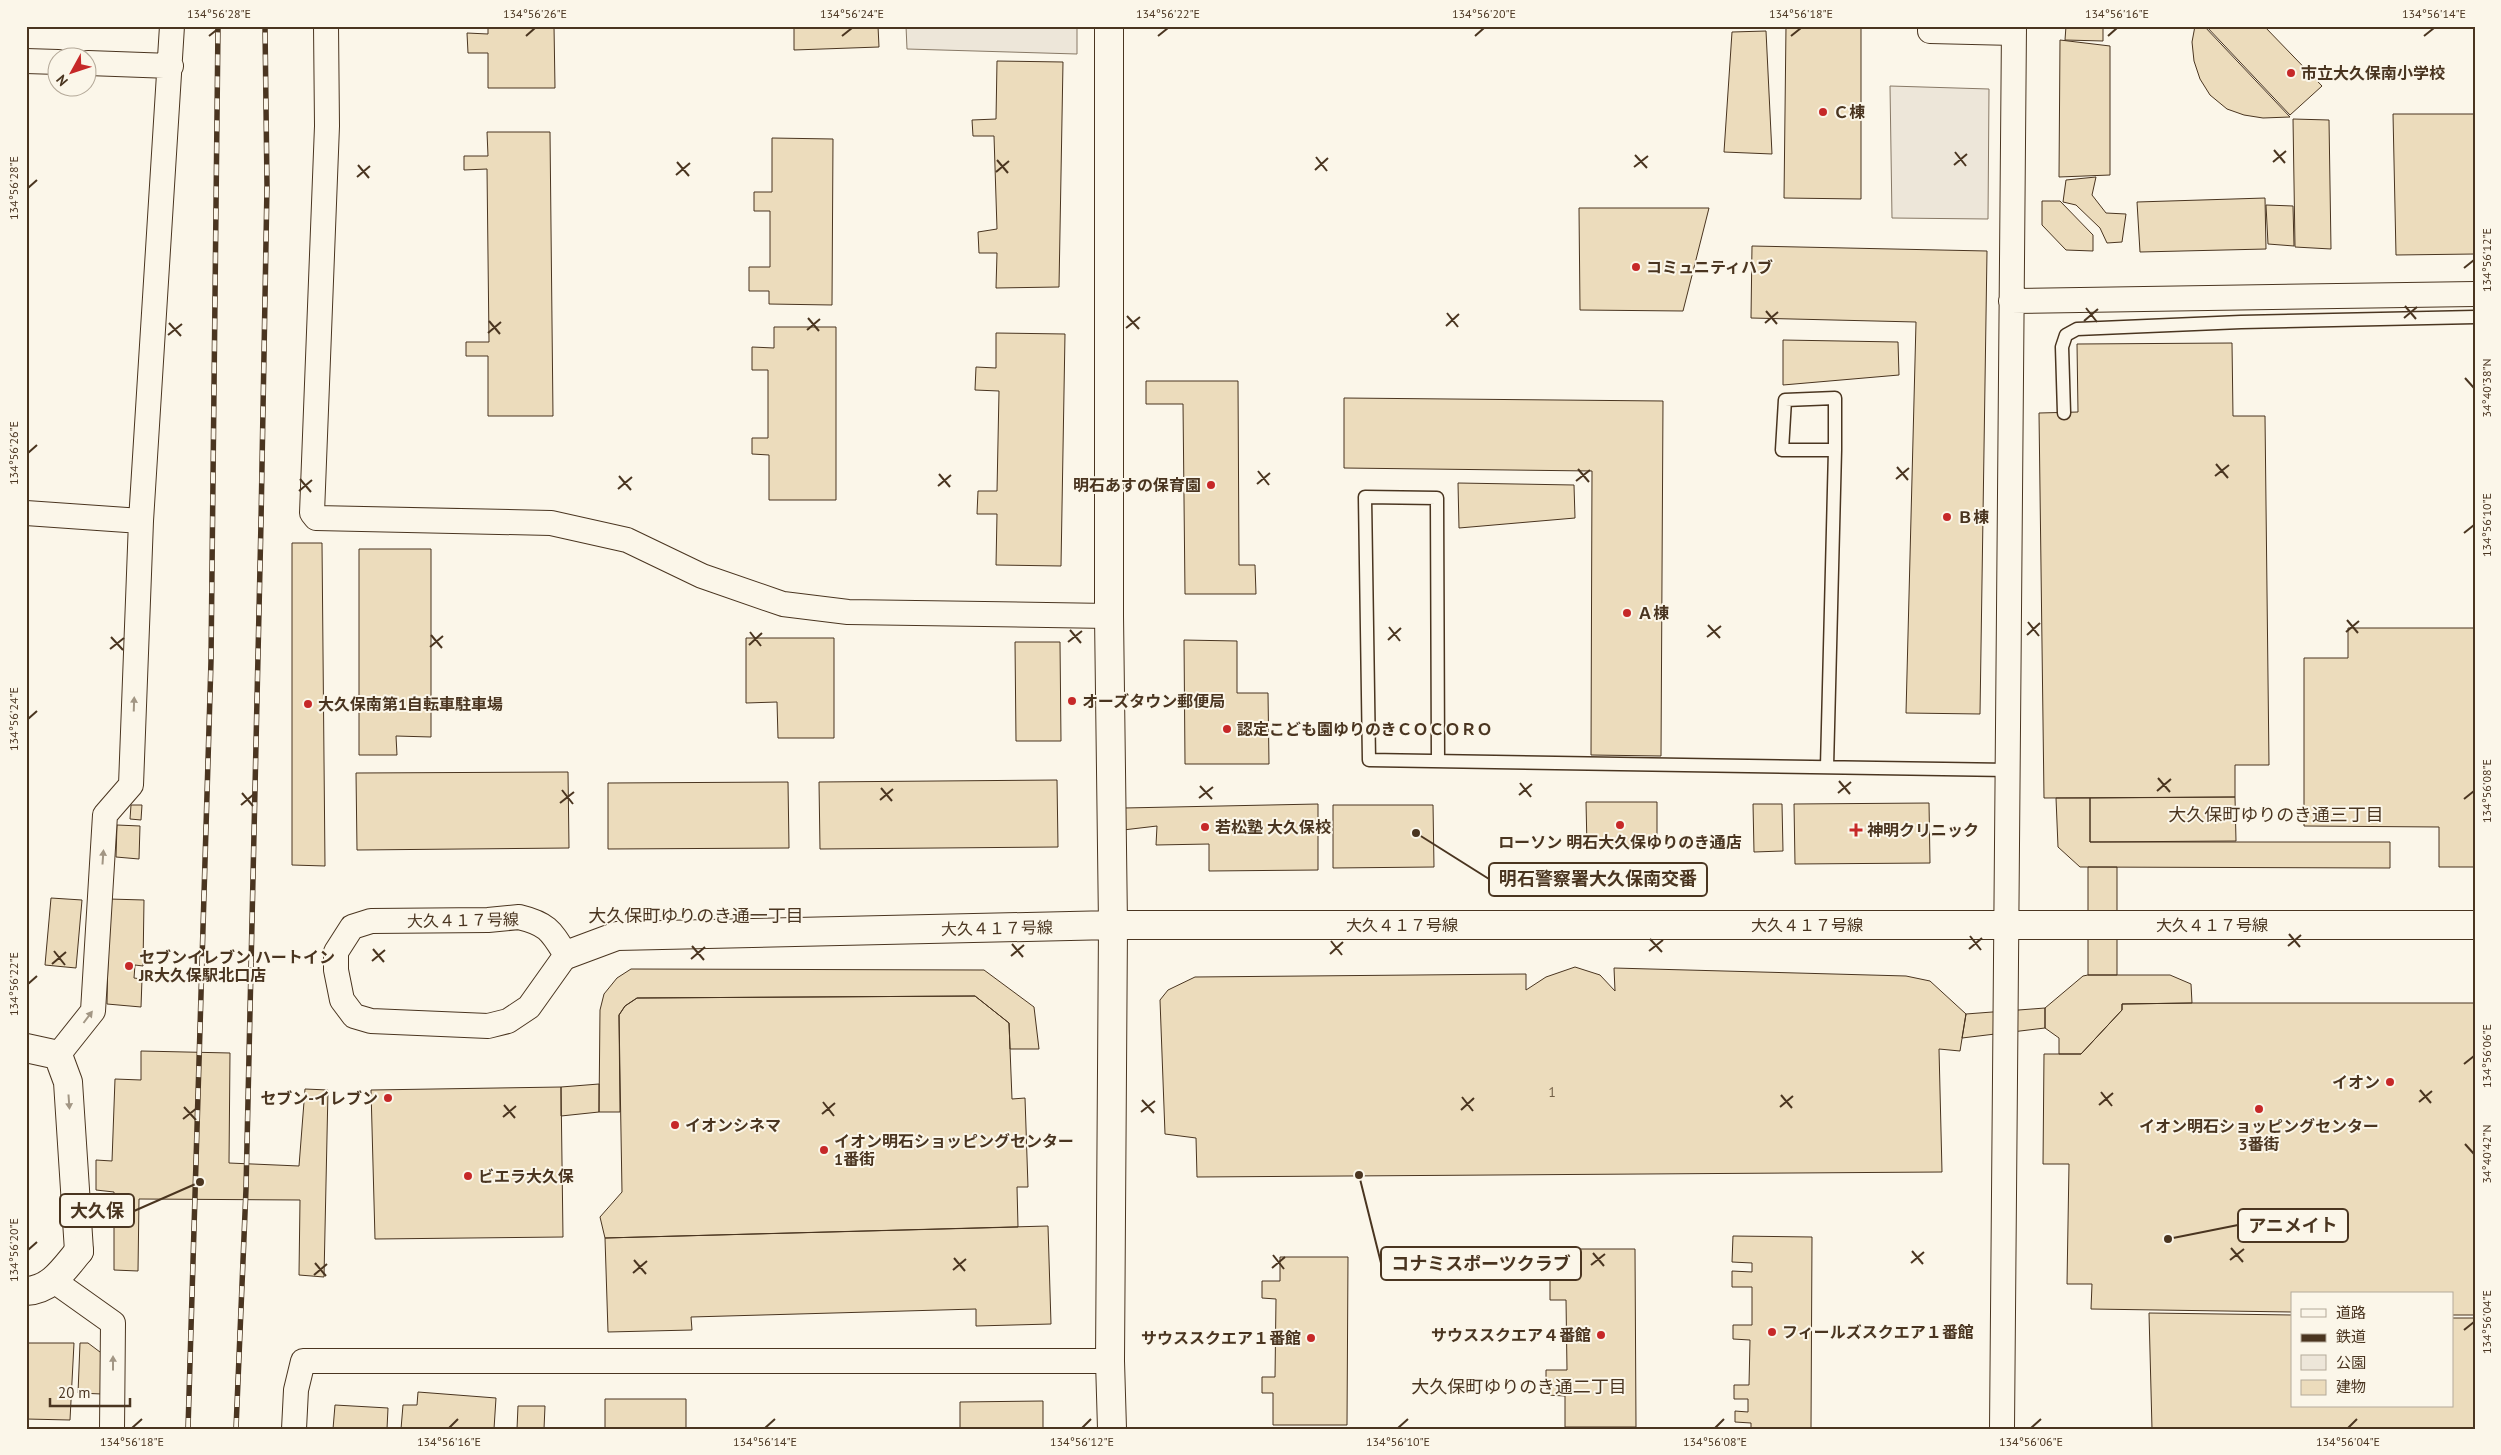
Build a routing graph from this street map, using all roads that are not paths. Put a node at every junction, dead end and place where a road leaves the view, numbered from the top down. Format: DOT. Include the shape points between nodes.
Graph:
graph roads {
  1 [pos="172,26"];
  2 [pos="326,26"];
  3 [pos="1109,26"];
  4 [pos="1930,26"];
  5 [pos="2014,29"];
  6 [pos="26,61"];
  7 [pos="48,62"];
  8 [pos="98,63"];
  9 [pos="171,66"];
  10 [pos="2475,294"];
  11 [pos="2011,301"];
  12 [pos="2475,317"];
  13 [pos="2064,413"];
  14 [pos="1836,450"];
  15 [pos="26,513"];
  16 [pos="141,522"];
  17 [pos="1109,616"];
  18 [pos="1438,760"];
  19 [pos="1826,766"];
  20 [pos="2008,770"];
  21 [pos="2006,924"];
  22 [pos="1113,925"];
  23 [pos="2475,925"];
  24 [pos="566,955"];
  25 [pos="26,1048"];
  26 [pos="58,1055"];
  27 [pos="54,1281"];
  28 [pos="26,1291"];
  29 [pos="1110,1362"];
  30 [pos="112,1429"];
  31 [pos="294,1429"];
  32 [pos="1112,1429"];
  33 [pos="2002,1429"];
  1 -- 9 [label="street"];
  2 -- 17 [label="street" via="327,126 312,512 316,518 550,523 626,540 702,576 783,604 848,612"];
  3 -- 17 [label="street"];
  4 -- 5 [label="street" via="1930,31"];
  5 -- 11 [label="street"];
  6 -- 7 [label="street"];
  8 -- 9 [label="street"];
  9 -- 16 [label="street"];
  10 -- 11 [label="street"];
  11 -- 20 [label="street"];
  12 -- 13 [label="lane" via="2076,329 2066,335 2062,347"];
  14 -- 14 [label="lane" via="1835,398 1785,400 1782,450"];
  14 -- 19 [label="lane"];
  15 -- 16 [label="street"];
  26 -- 16 [label="street, one-way" via="93,1011 105,815 132,785"];
  17 -- 22 [label="street"];
  18 -- 18 [label="lane" via="1369,760 1364,496 1437,498"];
  18 -- 19 [label="lane"];
  19 -- 20 [label="lane"];
  20 -- 21 [label="street"];
  21 -- 22 [label="street, 大久４１７号線"];
  21 -- 23 [label="street, 大久４１７号線"];
  21 -- 33 [label="street"];
  22 -- 24 [label="street, 大久４１７号線" via="617,936"];
  22 -- 29 [label="street"];
  24 -- 24 [label="street, 大久４１７号線" via="554,935 539,922 519,918 371,921 352,927 336,952 336,970 342,1000 354,1016 372,1021 488,1026 508,1021 529,1007"];
  25 -- 26 [label="street"];
  26 -- 27 [label="street, one-way" via="68,1082 79,1251"];
  27 -- 28 [label="street" via="34,1291"];
  30 -- 27 [label="street, one-way" via="113,1323"];
  29 -- 31 [label="street" via="303,1361 296,1390"];
  29 -- 32 [label="street"];
}
